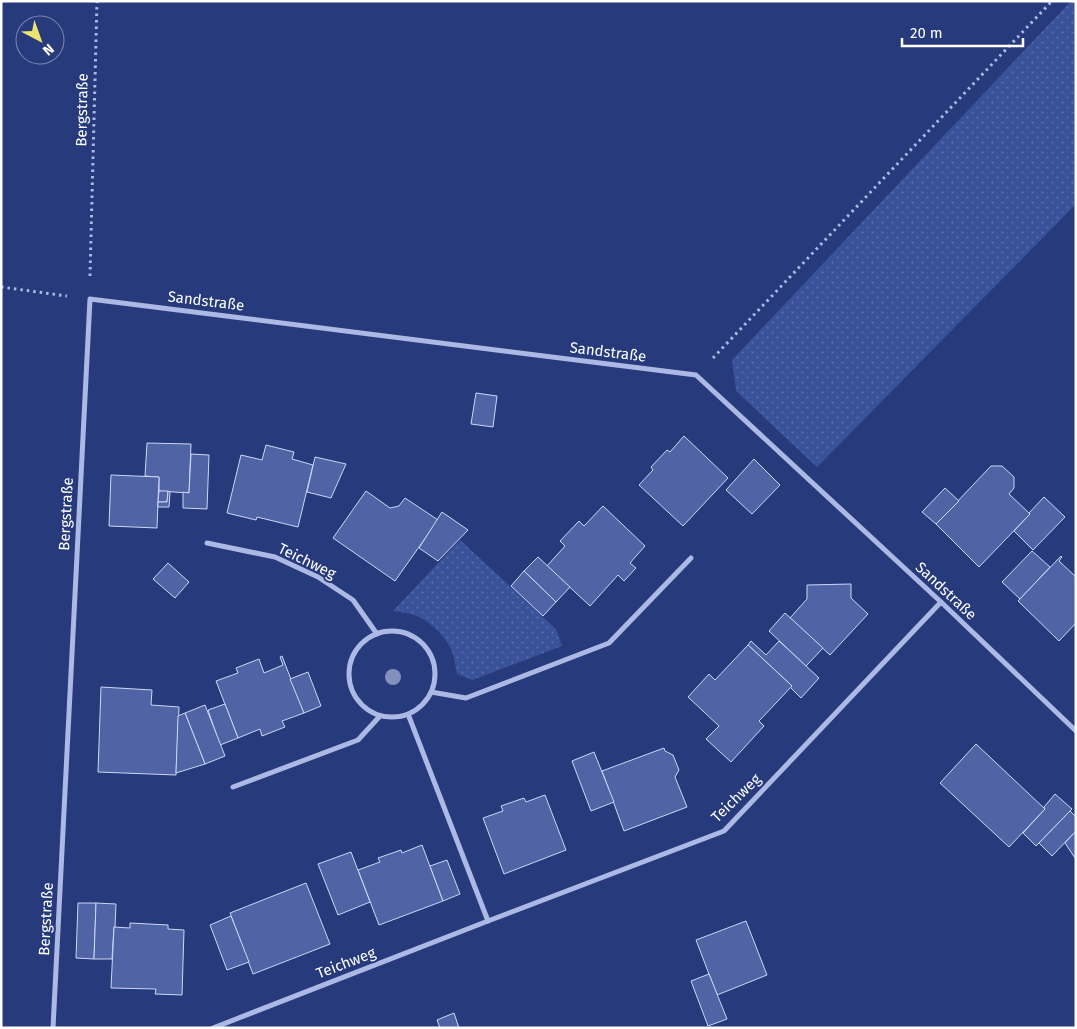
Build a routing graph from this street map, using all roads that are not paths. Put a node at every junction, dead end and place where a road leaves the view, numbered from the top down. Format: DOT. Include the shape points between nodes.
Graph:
graph roads {
  1 [pos="90,299"];
  2 [pos="207,543"];
  3 [pos="691,558"];
  4 [pos="941,602"];
  5 [pos="377,634"];
  6 [pos="431,692"];
  7 [pos="408,714"];
  8 [pos="380,716"];
  9 [pos="1075,728"];
  10 [pos="232,787"];
  11 [pos="488,921"];
  12 [pos="53,1028"];
  13 [pos="213,1028"];
  1 -- 4 [label="street, Sandstraße" via="696,376"];
  1 -- 12 [label="street, Bergstraße"];
  2 -- 5 [label="street, Teichweg" via="275,557 318,578 353,600"];
  3 -- 6 [label="street" via="608,643 466,698"];
  4 -- 9 [label="street, Sandstraße"];
  4 -- 11 [label="street, Teichweg" via="724,831"];
  5 -- 6 [label="street" via="402,633 423,645 434,667"];
  5 -- 8 [label="street" via="365,640 356,651 349,676 358,701"];
  6 -- 7 [label="street" via="418,709"];
  7 -- 8 [label="street"];
  7 -- 11 [label="street"];
  8 -- 10 [label="street" via="358,740"];
  11 -- 13 [label="street, Teichweg"];
}
